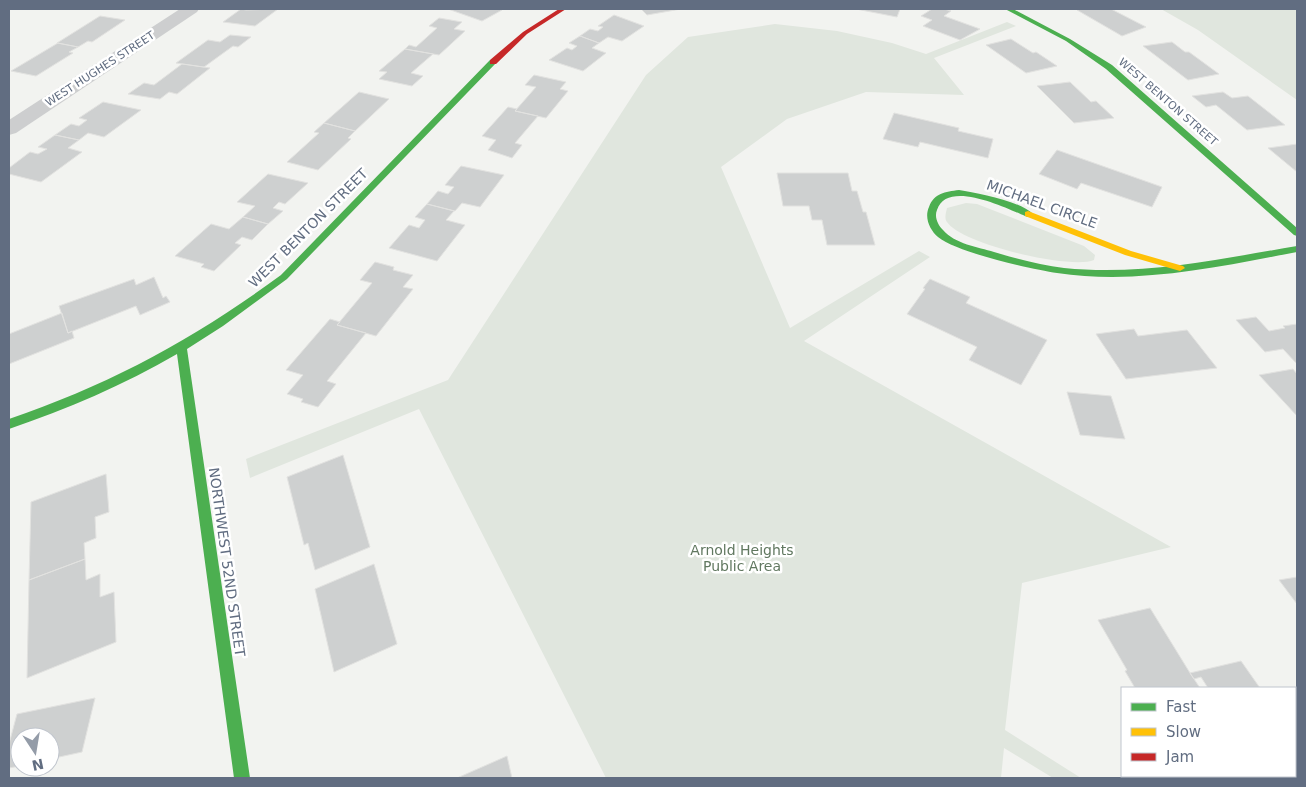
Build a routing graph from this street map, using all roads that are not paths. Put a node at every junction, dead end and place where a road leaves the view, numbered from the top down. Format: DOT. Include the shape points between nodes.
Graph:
graph roads {
  1 [pos="191,9"];
  2 [pos="563,9"];
  3 [pos="1008,9"];
  4 [pos="9,106"];
  5 [pos="35,111"];
  6 [pos="9,129"];
  7 [pos="1297,233"];
  8 [pos="1297,249"];
  9 [pos="1180,268"];
  10 [pos="182,349"];
  11 [pos="9,424"];
  12 [pos="242,778"];
  1 -- 5 [label="street, WEST HUGHES STREET"];
  2 -- 10 [label="street, WEST BENTON STREET" via="531,28 503,52 284,277 233,317"];
  3 -- 7 [label="street, WEST BENTON STREET" via="1068,40 1109,67"];
  4 -- 5 [label="street"];
  5 -- 6 [label="street, WEST HUGHES STREET"];
  8 -- 9 [label="street, MICHAEL CIRCLE"];
  9 -- 9 [label="street, MICHAEL CIRCLE" via="1128,253 973,194 948,194 936,201 930,211 932,222 943,236 999,258 1039,269 1105,275"];
  10 -- 11 [label="street, WEST BENTON STREET" via="90,395"];
  10 -- 12 [label="street, NORTHWEST 52ND STREET"];
}
